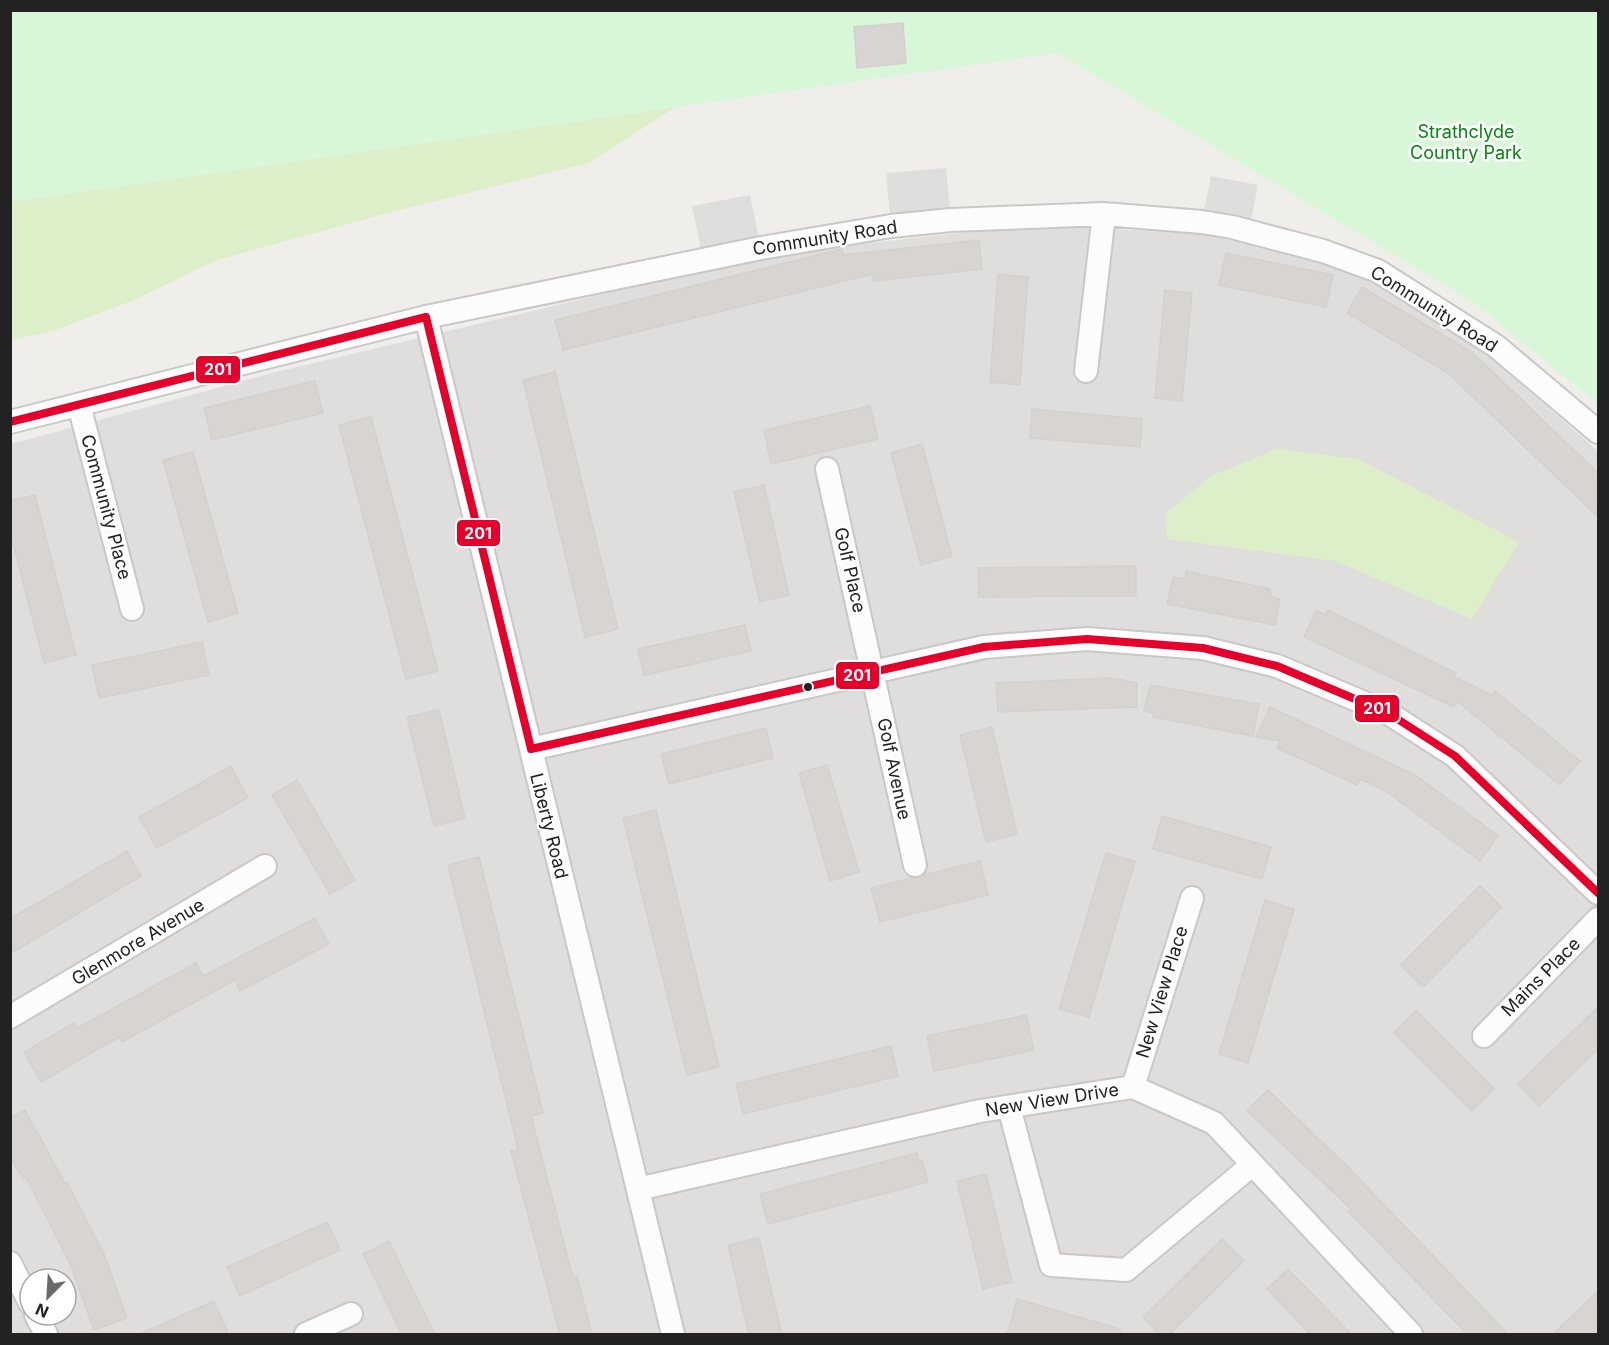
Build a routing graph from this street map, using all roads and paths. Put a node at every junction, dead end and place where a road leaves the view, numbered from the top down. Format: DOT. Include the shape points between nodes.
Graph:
graph roads {
  1 [pos="1104,214"];
  2 [pos="426,317"];
  3 [pos="1086,371"];
  4 [pos="79,405"];
  5 [pos="10,422"];
  6 [pos="1599,432"];
  7 [pos="827,469"];
  8 [pos="132,609"];
  9 [pos="873,672"];
  10 [pos="531,749"];
  11 [pos="915,866"];
  12 [pos="265,867"];
  13 [pos="1599,893"];
  14 [pos="1192,898"];
  15 [pos="1599,919"];
  16 [pos="10,1017"];
  17 [pos="1484,1036"];
  18 [pos="1133,1087"];
  19 [pos="1009,1107"];
  20 [pos="1252,1165"];
  21 [pos="638,1189"];
  22 [pos="10,1263"];
  23 [pos="18,1279"];
  24 [pos="351,1314"];
  25 [pos="306,1335"];
  26 [pos="673,1335"];
  27 [pos="1411,1335"];
  1 -- 2 [label="street, Community Road" via="891,226 749,250"];
  1 -- 3 [label="street"];
  1 -- 6 [label="street, Community Road" via="1232,227 1323,251 1378,271 1496,346"];
  2 -- 4 [label="street, Community Road"];
  2 -- 10 [label="street, Liberty Road"];
  4 -- 5 [label="street, Community Road"];
  4 -- 8 [label="street, Community Place"];
  7 -- 9 [label="street, Golf Place"];
  9 -- 10 [label="street"];
  9 -- 11 [label="street, Golf Avenue"];
  9 -- 13 [label="street" via="984,647 1088,639 1203,648 1277,666 1388,713 1455,756"];
  10 -- 21 [label="street, Liberty Road"];
  12 -- 16 [label="street, Glenmore Avenue"];
  14 -- 18 [label="street, New View Place"];
  15 -- 17 [label="street, Mains Place"];
  18 -- 19 [label="street, New View Drive"];
  18 -- 20 [label="street, New View Drive" via="1214,1124"];
  19 -- 20 [label="street" via="1051,1265 1126,1270"];
  19 -- 21 [label="street, New View Drive"];
  20 -- 27 [label="street, New View Drive"];
  21 -- 26 [label="street, Liberty Road"];
  22 -- 23 [label="street"];
  24 -- 25 [label="street"];
}
